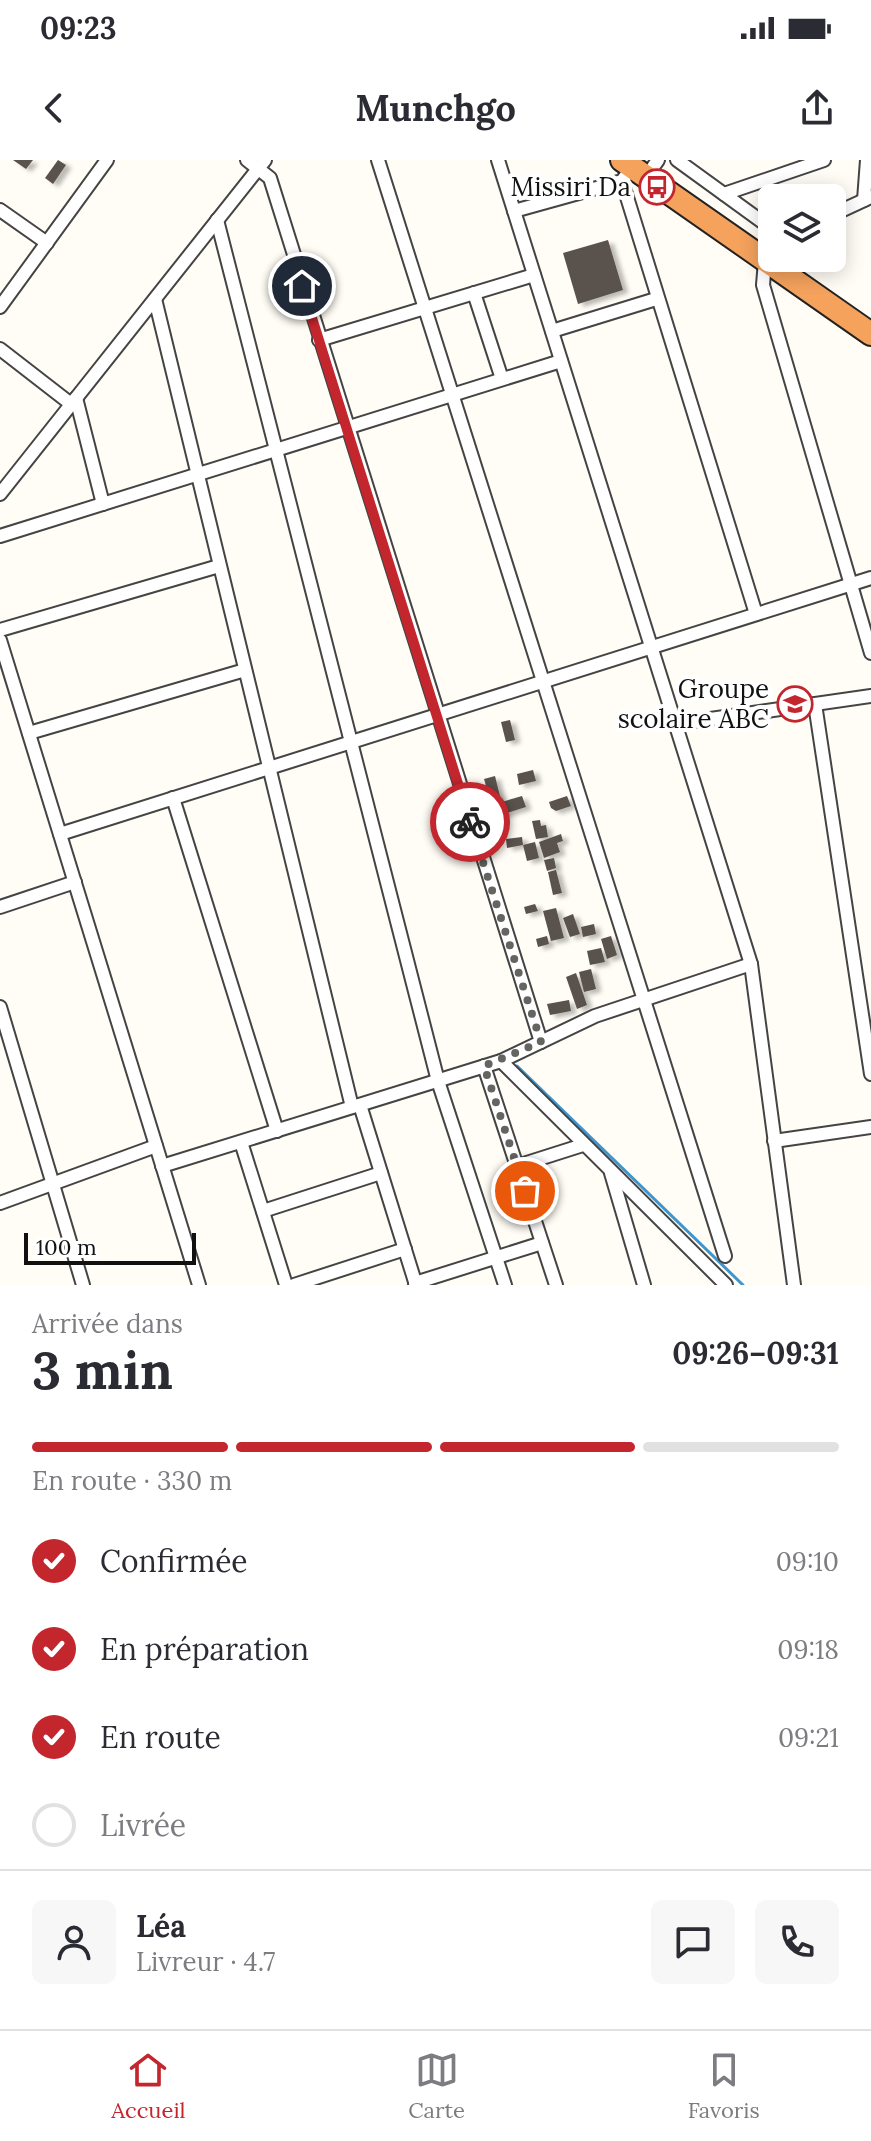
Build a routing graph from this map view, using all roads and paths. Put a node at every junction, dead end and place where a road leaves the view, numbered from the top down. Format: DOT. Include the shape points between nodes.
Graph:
graph roads {
  1 [pos="107,160"];
  2 [pos="247,160"];
  3 [pos="378,160"];
  4 [pos="498,160"];
  5 [pos="677,160"];
  6 [pos="824,160"];
  7 [pos="867,160"];
  8 [pos="262,164"];
  9 [pos="638,166"];
  10 [pos="724,194"];
  11 [pos="868,198"];
  12 [pos="846,208"];
  13 [pos="0,210"];
  14 [pos="514,211"];
  15 [pos="217,220"];
  16 [pos="758,232"];
  17 [pos="758,239"];
  18 [pos="47,243"];
  19 [pos="766,272"];
  20 [pos="800,272"];
  21 [pos="806,272"];
  22 [pos="534,275"];
  23 [pos="474,293"];
  24 [pos="155,299"];
  25 [pos="656,299"];
  26 [pos="0,307"];
  27 [pos="423,309"];
  28 [pos="871,319"];
  29 [pos="552,331"];
  30 [pos="871,334"];
  31 [pos="319,340"];
  32 [pos="0,349"];
  33 [pos="561,361"];
  34 [pos="502,379"];
  35 [pos="451,395"];
  36 [pos="74,401"];
  37 [pos="346,428"];
  38 [pos="274,451"];
  39 [pos="197,475"];
  40 [pos="0,494"];
  41 [pos="103,504"];
  42 [pos="0,536"];
  43 [pos="219,566"];
  44 [pos="871,578"];
  45 [pos="850,584"];
  46 [pos="756,614"];
  47 [pos="0,630"];
  48 [pos="0,640"];
  49 [pos="651,647"];
  50 [pos="871,653"];
  51 [pos="245,670"];
  52 [pos="541,682"];
  53 [pos="871,696"];
  54 [pos="815,704"];
  55 [pos="436,715"];
  56 [pos="675,724"];
  57 [pos="29,733"];
  58 [pos="350,743"];
  59 [pos="269,769"];
  60 [pos="173,798"];
  61 [pos="60,834"];
  62 [pos="75,882"];
  63 [pos="0,907"];
  64 [pos="751,964"];
  65 [pos="642,999"];
  66 [pos="866,1001"];
  67 [pos="1,1013"];
  68 [pos="541,1042"];
  69 [pos="501,1061"];
  70 [pos="484,1066"];
  71 [pos="871,1074"];
  72 [pos="438,1081"];
  73 [pos="356,1106"];
  74 [pos="871,1127"];
  75 [pos="277,1131"];
  76 [pos="774,1141"];
  77 [pos="241,1142"];
  78 [pos="583,1145"];
  79 [pos="156,1146"];
  80 [pos="162,1166"];
  81 [pos="517,1166"];
  82 [pos="610,1172"];
  83 [pos="381,1173"];
  84 [pos="53,1183"];
  85 [pos="0,1203"];
  86 [pos="263,1211"];
  87 [pos="542,1243"];
  88 [pos="405,1249"];
  89 [pos="725,1256"];
  90 [pos="496,1257"];
  91 [pos="415,1284"];
  92 [pos="83,1285"];
  93 [pos="199,1285"];
  94 [pos="286,1285"];
  95 [pos="294,1285"];
  96 [pos="505,1285"];
  97 [pos="556,1285"];
  98 [pos="644,1285"];
  99 [pos="726,1285"];
  100 [pos="794,1285"];
  1 -- 18 [label="street"];
  2 -- 8 [label="street"];
  3 -- 27 [label="street"];
  4 -- 14 [label="street"];
  5 -- 10 [label="street"];
  6 -- 10 [label="street"];
  7 -- 11 [label="street"];
  8 -- 15 [label="street"];
  8 -- 31 [label="street"];
  9 -- 14 [label="street"];
  9 -- 17 [label="highway"];
  9 -- 25 [label="street"];
  10 -- 16 [label="street"];
  11 -- 12 [label="street"];
  13 -- 18 [label="street"];
  14 -- 22 [label="street"];
  15 -- 24 [label="street"];
  15 -- 38 [label="street"];
  18 -- 26 [label="street"];
  19 -- 45 [label="street" via="763,285"];
  20 -- 30 [label="highway"];
  21 -- 28 [label="highway"];
  22 -- 23 [label="street"];
  22 -- 29 [label="street"];
  23 -- 27 [label="street"];
  23 -- 34 [label="street"];
  24 -- 36 [label="street"];
  24 -- 39 [label="street"];
  25 -- 29 [label="street"];
  25 -- 46 [label="street"];
  27 -- 31 [label="street"];
  27 -- 35 [label="street"];
  29 -- 33 [label="street"];
  31 -- 37 [label="street"];
  32 -- 36 [label="street"];
  33 -- 34 [label="street"];
  33 -- 49 [label="street"];
  34 -- 35 [label="street"];
  35 -- 37 [label="street"];
  35 -- 52 [label="street"];
  36 -- 40 [label="street"];
  36 -- 41 [label="street"];
  37 -- 38 [label="street"];
  37 -- 55 [label="street"];
  38 -- 39 [label="street"];
  38 -- 58 [label="street"];
  39 -- 41 [label="street"];
  39 -- 43 [label="street"];
  41 -- 42 [label="street"];
  43 -- 47 [label="street"];
  43 -- 51 [label="street"];
  44 -- 45 [label="street"];
  45 -- 46 [label="street"];
  45 -- 50 [label="street"];
  46 -- 49 [label="street"];
  48 -- 57 [label="street"];
  49 -- 52 [label="street"];
  49 -- 56 [label="street"];
  51 -- 57 [label="street"];
  51 -- 59 [label="street"];
  52 -- 55 [label="street"];
  52 -- 65 [label="street"];
  53 -- 54 [label="street"];
  54 -- 56 [label="street"];
  54 -- 66 [label="street"];
  55 -- 58 [label="street"];
  55 -- 68 [label="street"];
  56 -- 64 [label="street"];
  57 -- 61 [label="street"];
  58 -- 59 [label="street"];
  58 -- 72 [label="street"];
  59 -- 60 [label="street"];
  59 -- 73 [label="street"];
  60 -- 61 [label="street"];
  60 -- 75 [label="street"];
  61 -- 62 [label="street"];
  62 -- 63 [label="street"];
  62 -- 79 [label="street"];
  64 -- 65 [label="street"];
  64 -- 76 [label="street"];
  65 -- 68 [label="street"];
  65 -- 89 [label="street"];
  66 -- 71 [label="street"];
  67 -- 84 [label="street"];
  68 -- 69 [label="street"];
  69 -- 70 [label="street"];
  69 -- 78 [label="street"];
  70 -- 72 [label="street"];
  70 -- 81 [label="street"];
  72 -- 73 [label="street"];
  72 -- 90 [label="street"];
  73 -- 75 [label="street"];
  73 -- 83 [label="street"];
  74 -- 76 [label="street"];
  75 -- 77 [label="street"];
  76 -- 100 [label="street"];
  77 -- 80 [label="street"];
  77 -- 86 [label="street"];
  78 -- 81 [label="street"];
  78 -- 82 [label="street"];
  79 -- 80 [label="street"];
  79 -- 84 [label="street"];
  80 -- 93 [label="street"];
  81 -- 87 [label="street"];
  82 -- 98 [label="street"];
  82 -- 99 [label="street"];
  83 -- 86 [label="street"];
  83 -- 88 [label="street"];
  84 -- 85 [label="street"];
  84 -- 92 [label="street"];
  86 -- 94 [label="street"];
  87 -- 90 [label="street"];
  87 -- 97 [label="street"];
  88 -- 91 [label="street"];
  88 -- 95 [label="street"];
  90 -- 91 [label="street"];
  90 -- 96 [label="street"];
}
